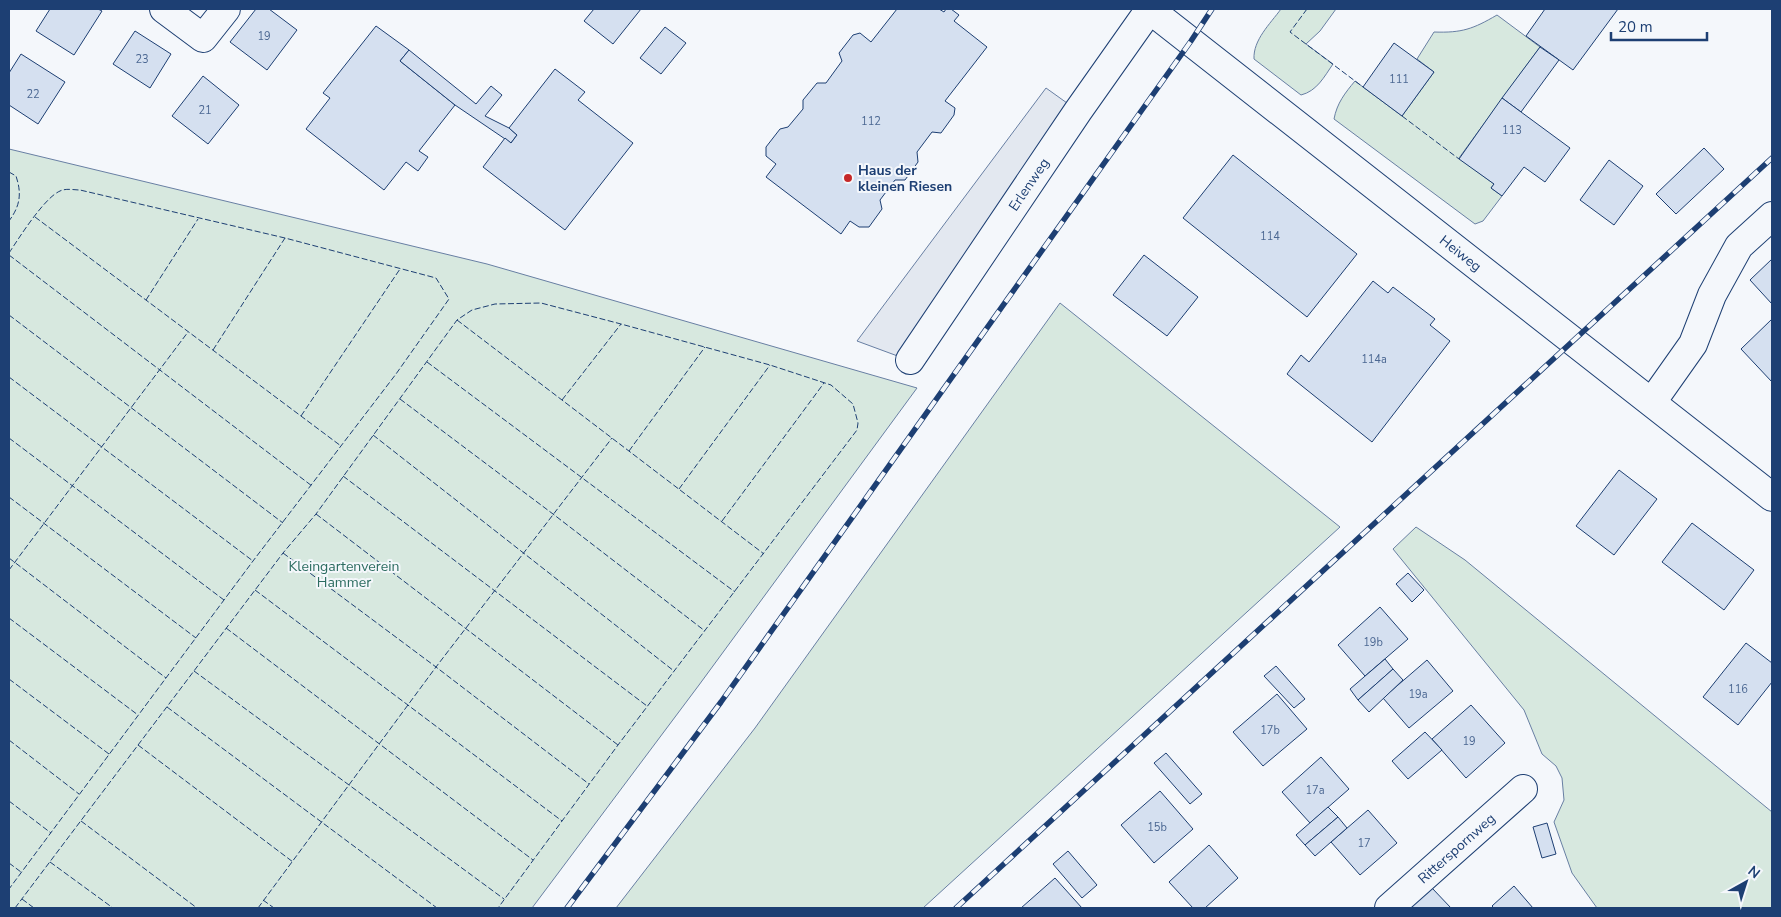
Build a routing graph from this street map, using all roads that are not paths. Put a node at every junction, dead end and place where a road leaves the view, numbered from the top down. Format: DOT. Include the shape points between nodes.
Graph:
graph roads {
  1 [pos="164,9"];
  2 [pos="226,9"];
  3 [pos="1150,9"];
  4 [pos="1772,216"];
  5 [pos="910,360"];
  6 [pos="1652,402"];
  7 [pos="1772,497"];
  8 [pos="1523,789"];
  9 [pos="1389,908"];
  1 -- 2 [label="street" via="203,38"];
  3 -- 5 [label="street, Erlenweg"];
  3 -- 6 [label="street, Heiweg"];
  4 -- 6 [label="street" via="1739,246 1712,295 1693,344"];
  6 -- 7 [label="street, Heiweg"];
  8 -- 9 [label="street, Ritterspornweg"];
}
